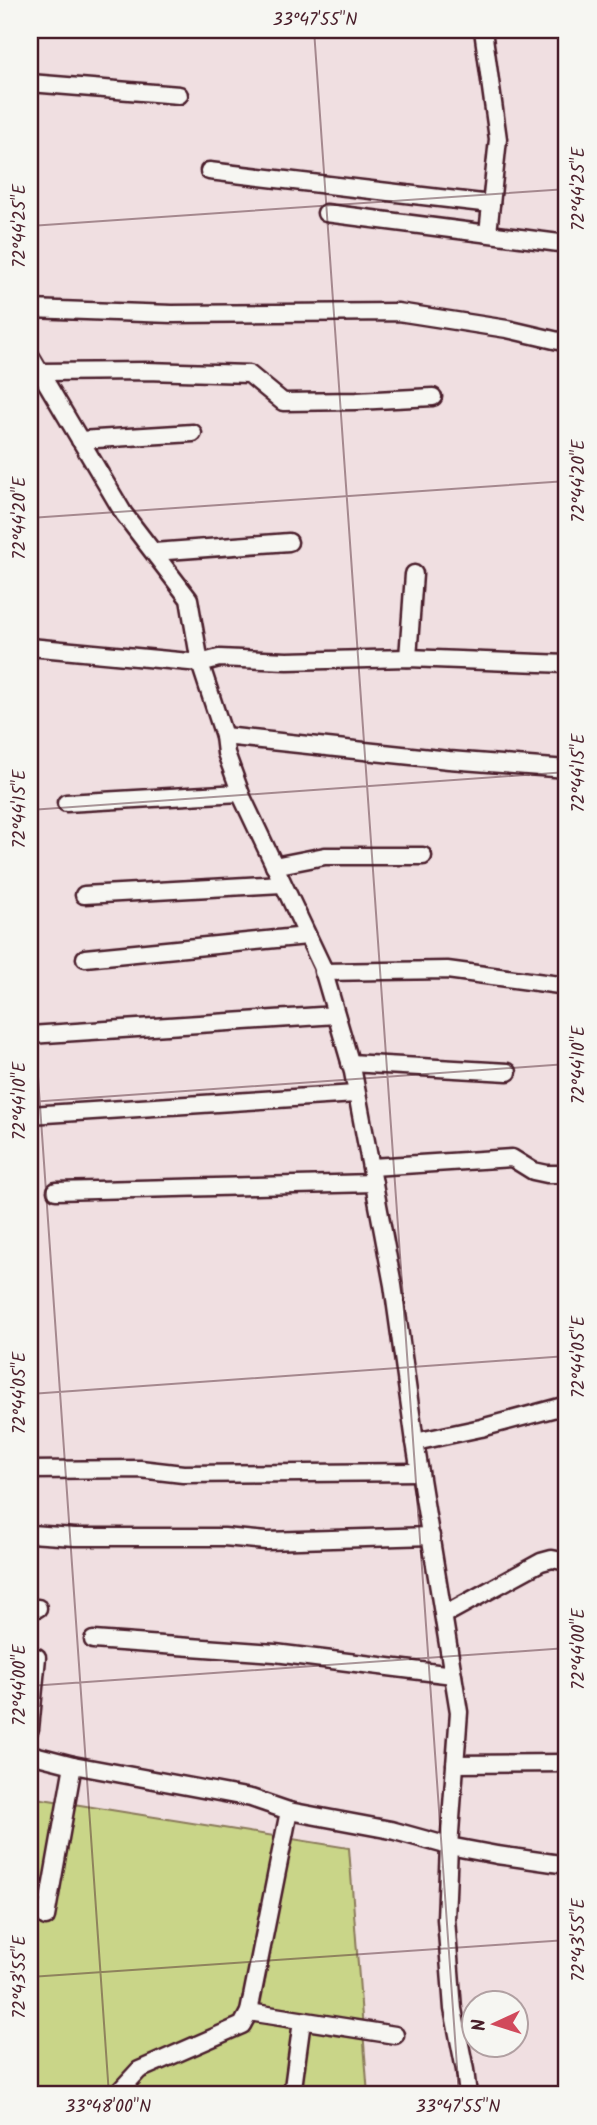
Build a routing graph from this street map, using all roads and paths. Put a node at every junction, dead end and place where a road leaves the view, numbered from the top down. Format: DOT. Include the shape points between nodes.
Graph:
graph roads {
  1 [pos="483,30"];
  2 [pos="30,83"];
  3 [pos="179,95"];
  4 [pos="209,171"];
  5 [pos="491,204"];
  6 [pos="326,213"];
  7 [pos="488,233"];
  8 [pos="567,244"];
  9 [pos="30,309"];
  10 [pos="567,343"];
  11 [pos="30,355"];
  12 [pos="40,372"];
  13 [pos="433,397"];
  14 [pos="193,433"];
  15 [pos="80,440"];
  16 [pos="289,541"];
  17 [pos="154,552"];
  18 [pos="414,573"];
  19 [pos="30,647"];
  20 [pos="408,658"];
  21 [pos="200,663"];
  22 [pos="567,664"];
  23 [pos="224,736"];
  24 [pos="567,769"];
  25 [pos="240,793"];
  26 [pos="66,803"];
  27 [pos="423,856"];
  28 [pos="274,866"];
  29 [pos="282,884"];
  30 [pos="84,895"];
  31 [pos="307,936"];
  32 [pos="85,958"];
  33 [pos="323,972"];
  34 [pos="567,986"];
  35 [pos="336,1015"];
  36 [pos="30,1035"];
  37 [pos="350,1063"];
  38 [pos="508,1073"];
  39 [pos="356,1094"];
  40 [pos="30,1115"];
  41 [pos="567,1174"];
  42 [pos="373,1175"];
  43 [pos="56,1191"];
  44 [pos="567,1405"];
  45 [pos="415,1443"];
  46 [pos="30,1470"];
  47 [pos="420,1472"];
  48 [pos="30,1534"];
  49 [pos="430,1536"];
  50 [pos="567,1562"];
  51 [pos="444,1615"];
  52 [pos="93,1640"];
  53 [pos="37,1657"];
  54 [pos="453,1675"];
  55 [pos="30,1729"];
  56 [pos="30,1754"];
  57 [pos="567,1763"];
  58 [pos="73,1765"];
  59 [pos="455,1765"];
  60 [pos="289,1811"];
  61 [pos="449,1846"];
  62 [pos="567,1865"];
  63 [pos="46,1917"];
  64 [pos="249,2012"];
  65 [pos="302,2021"];
  66 [pos="396,2035"];
  67 [pos="116,2095"];
  68 [pos="292,2095"];
  69 [pos="468,2095"];
  1 -- 5 [label="street" via="498,139"];
  2 -- 3 [label="street"];
  4 -- 5 [label="street"];
  5 -- 7 [label="street"];
  6 -- 7 [label="street"];
  7 -- 8 [label="street"];
  9 -- 10 [label="street" via="172,314 398,312"];
  11 -- 12 [label="street"];
  12 -- 13 [label="street" via="249,374 283,402"];
  12 -- 15 [label="street"];
  14 -- 15 [label="street"];
  15 -- 17 [label="street" via="124,514"];
  16 -- 17 [label="street"];
  17 -- 21 [label="street" via="189,599"];
  18 -- 20 [label="street"];
  19 -- 21 [label="street"];
  20 -- 21 [label="street" via="287,661 219,657"];
  20 -- 22 [label="street"];
  21 -- 23 [label="street"];
  23 -- 24 [label="street"];
  23 -- 25 [label="street"];
  25 -- 26 [label="street"];
  25 -- 28 [label="street"];
  27 -- 28 [label="street" via="325,856"];
  28 -- 29 [label="street"];
  29 -- 30 [label="street"];
  29 -- 31 [label="street"];
  31 -- 32 [label="street"];
  31 -- 33 [label="street"];
  33 -- 34 [label="street" via="447,970"];
  33 -- 35 [label="street"];
  35 -- 36 [label="street"];
  35 -- 37 [label="street"];
  37 -- 38 [label="street"];
  37 -- 39 [label="street"];
  39 -- 40 [label="street"];
  39 -- 42 [label="street"];
  41 -- 42 [label="street" via="533,1171 512,1158"];
  42 -- 43 [label="street"];
  42 -- 45 [label="street"];
  44 -- 45 [label="street"];
  45 -- 47 [label="street"];
  46 -- 47 [label="street"];
  47 -- 49 [label="street"];
  48 -- 49 [label="street" via="266,1541"];
  49 -- 51 [label="street"];
  50 -- 51 [label="street" via="541,1562"];
  51 -- 54 [label="street"];
  52 -- 54 [label="street" via="275,1653"];
  53 -- 55 [label="street"];
  54 -- 59 [label="street" via="459,1712"];
  56 -- 58 [label="street"];
  57 -- 59 [label="street"];
  58 -- 60 [label="street" via="251,1798"];
  58 -- 63 [label="street"];
  59 -- 61 [label="street"];
  60 -- 61 [label="street"];
  60 -- 64 [label="street"];
  61 -- 62 [label="street"];
  61 -- 69 [label="street" via="446,1919 453,2009"];
  64 -- 65 [label="street"];
  64 -- 67 [label="street" via="242,2025 139,2070"];
  65 -- 66 [label="street"];
  65 -- 68 [label="street"];
}
